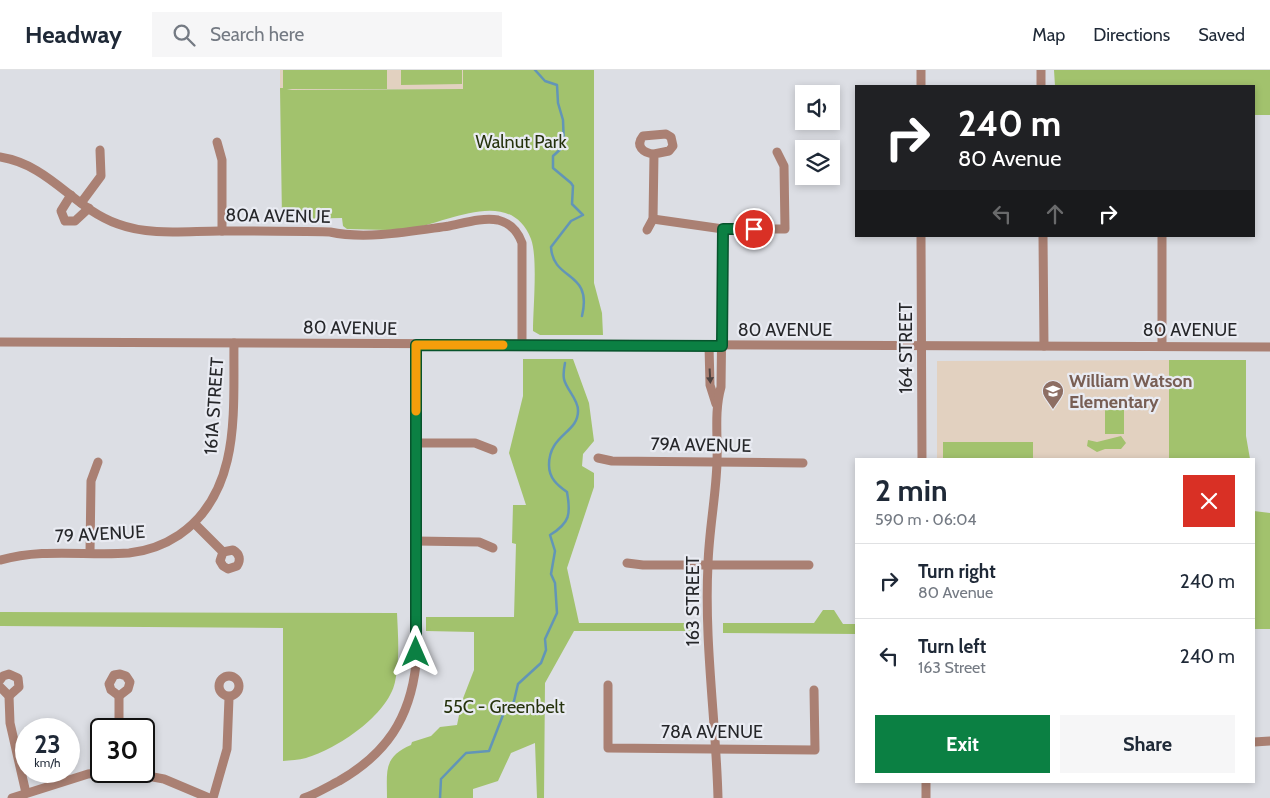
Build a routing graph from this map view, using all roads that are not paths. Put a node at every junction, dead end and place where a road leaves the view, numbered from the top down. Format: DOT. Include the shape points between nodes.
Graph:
graph roads {
  1 [pos="920,70"];
  2 [pos="1040,70"];
  3 [pos="921,85"];
  4 [pos="1041,85"];
  5 [pos="217,142"];
  6 [pos="100,150"];
  7 [pos="777,152"];
  8 [pos="654,154"];
  9 [pos="0,157"];
  10 [pos="71,195"];
  11 [pos="85,206"];
  12 [pos="653,219"];
  13 [pos="723,229"];
  14 [pos="647,230"];
  15 [pos="222,231"];
  16 [pos="921,237"];
  17 [pos="1043,237"];
  18 [pos="1162,237"];
  19 [pos="0,342"];
  20 [pos="234,343"];
  21 [pos="416,345"];
  22 [pos="522,346"];
  23 [pos="708,346"];
  24 [pos="722,346"];
  25 [pos="922,346"];
  26 [pos="1044,346"];
  27 [pos="1162,346"];
  28 [pos="1270,347"];
  29 [pos="716,404"];
  30 [pos="416,443"];
  31 [pos="493,450"];
  32 [pos="598,458"];
  33 [pos="922,458"];
  34 [pos="98,462"];
  35 [pos="717,462"];
  36 [pos="803,463"];
  37 [pos="195,524"];
  38 [pos="416,541"];
  39 [pos="493,548"];
  40 [pos="223,552"];
  41 [pos="90,553"];
  42 [pos="1,560"];
  43 [pos="627,563"];
  44 [pos="708,564"];
  45 [pos="809,565"];
  46 [pos="0,680"];
  47 [pos="608,685"];
  48 [pos="0,687"];
  49 [pos="814,690"];
  50 [pos="9,696"];
  51 [pos="119,696"];
  52 [pos="229,698"];
  53 [pos="119,718"];
  54 [pos="1270,741"];
  55 [pos="1255,742"];
  56 [pos="717,748"];
  57 [pos="90,774"];
  58 [pos="155,777"];
  59 [pos="926,783"];
  60 [pos="26,793"];
  61 [pos="12,798"];
  62 [pos="209,798"];
  63 [pos="213,798"];
  64 [pos="304,798"];
  65 [pos="718,798"];
  66 [pos="926,798"];
  1 -- 3 [label="street"];
  2 -- 4 [label="street"];
  5 -- 15 [label="street" via="222,160"];
  6 -- 11 [label="street" via="101,176"];
  7 -- 13 [label="street" via="784,166 784,229"];
  8 -- 12 [label="street"];
  9 -- 10 [label="street, 80A AVENUE" via="39,170"];
  10 -- 11 [label="street, 80A AVENUE"];
  10 -- 11 [label="street" via="61,211 65,221 75,221"];
  11 -- 15 [label="street, 80A AVENUE" via="117,224 135,229"];
  12 -- 13 [label="street"];
  12 -- 14 [label="street"];
  13 -- 24 [label="street, 163 STREET"];
  15 -- 22 [label="street, 80A AVENUE" via="407,232 470,222 500,221 514,229 523,251"];
  16 -- 25 [label="street, 164 STREET"];
  17 -- 26 [label="street"];
  18 -- 27 [label="street"];
  19 -- 20 [label="street, 80 AVENUE"];
  20 -- 21 [label="street, 80 AVENUE"];
  20 -- 37 [label="street, 161A STREET" via="233,426 228,460 218,489"];
  21 -- 22 [label="street, 80 AVENUE"];
  21 -- 30 [label="street"];
  22 -- 23 [label="street, 80 AVENUE"];
  23 -- 24 [label="street, 80 AVENUE"];
  23 -- 29 [label="street, 163 STREET, one-way" via="710,385"];
  24 -- 25 [label="street, 80 AVENUE"];
  24 -- 29 [label="street, 163 STREET" via="721,387"];
  25 -- 26 [label="street, 80 AVENUE"];
  25 -- 33 [label="street, 164 STREET"];
  26 -- 27 [label="street, 80 AVENUE"];
  27 -- 28 [label="street, 80 AVENUE"];
  29 -- 35 [label="street, 163 STREET"];
  30 -- 31 [label="street" via="475,443"];
  30 -- 38 [label="street"];
  32 -- 35 [label="street, 79A AVENUE"];
  34 -- 41 [label="street" via="91,481"];
  35 -- 36 [label="street, 79A AVENUE"];
  35 -- 44 [label="street, 163 STREET"];
  37 -- 40 [label="street"];
  37 -- 41 [label="street, 79 AVENUE" via="171,540 145,550"];
  38 -- 39 [label="street" via="479,542"];
  38 -- 64 [label="street" via="416,664 403,715 393,735 370,760 329,787"];
  41 -- 42 [label="street, 79 AVENUE" via="28,553"];
  43 -- 44 [label="street"];
  44 -- 45 [label="street"];
  44 -- 56 [label="street, 163 STREET" via="709,664"];
  46 -- 50 [label="street" via="9,674 18,678 19,687"];
  47 -- 56 [label="street, 78A AVENUE" via="608,748"];
  48 -- 50 [label="street"];
  49 -- 56 [label="street, 78A AVENUE" via="815,750"];
  50 -- 60 [label="street" via="10,724"];
  51 -- 53 [label="street"];
  52 -- 63 [label="street" via="227,749"];
  54 -- 55 [label="street"];
  56 -- 65 [label="street, 163 STREET"];
  57 -- 60 [label="street"];
  58 -- 62 [label="street"];
  59 -- 66 [label="street"];
  60 -- 61 [label="street"];
}
